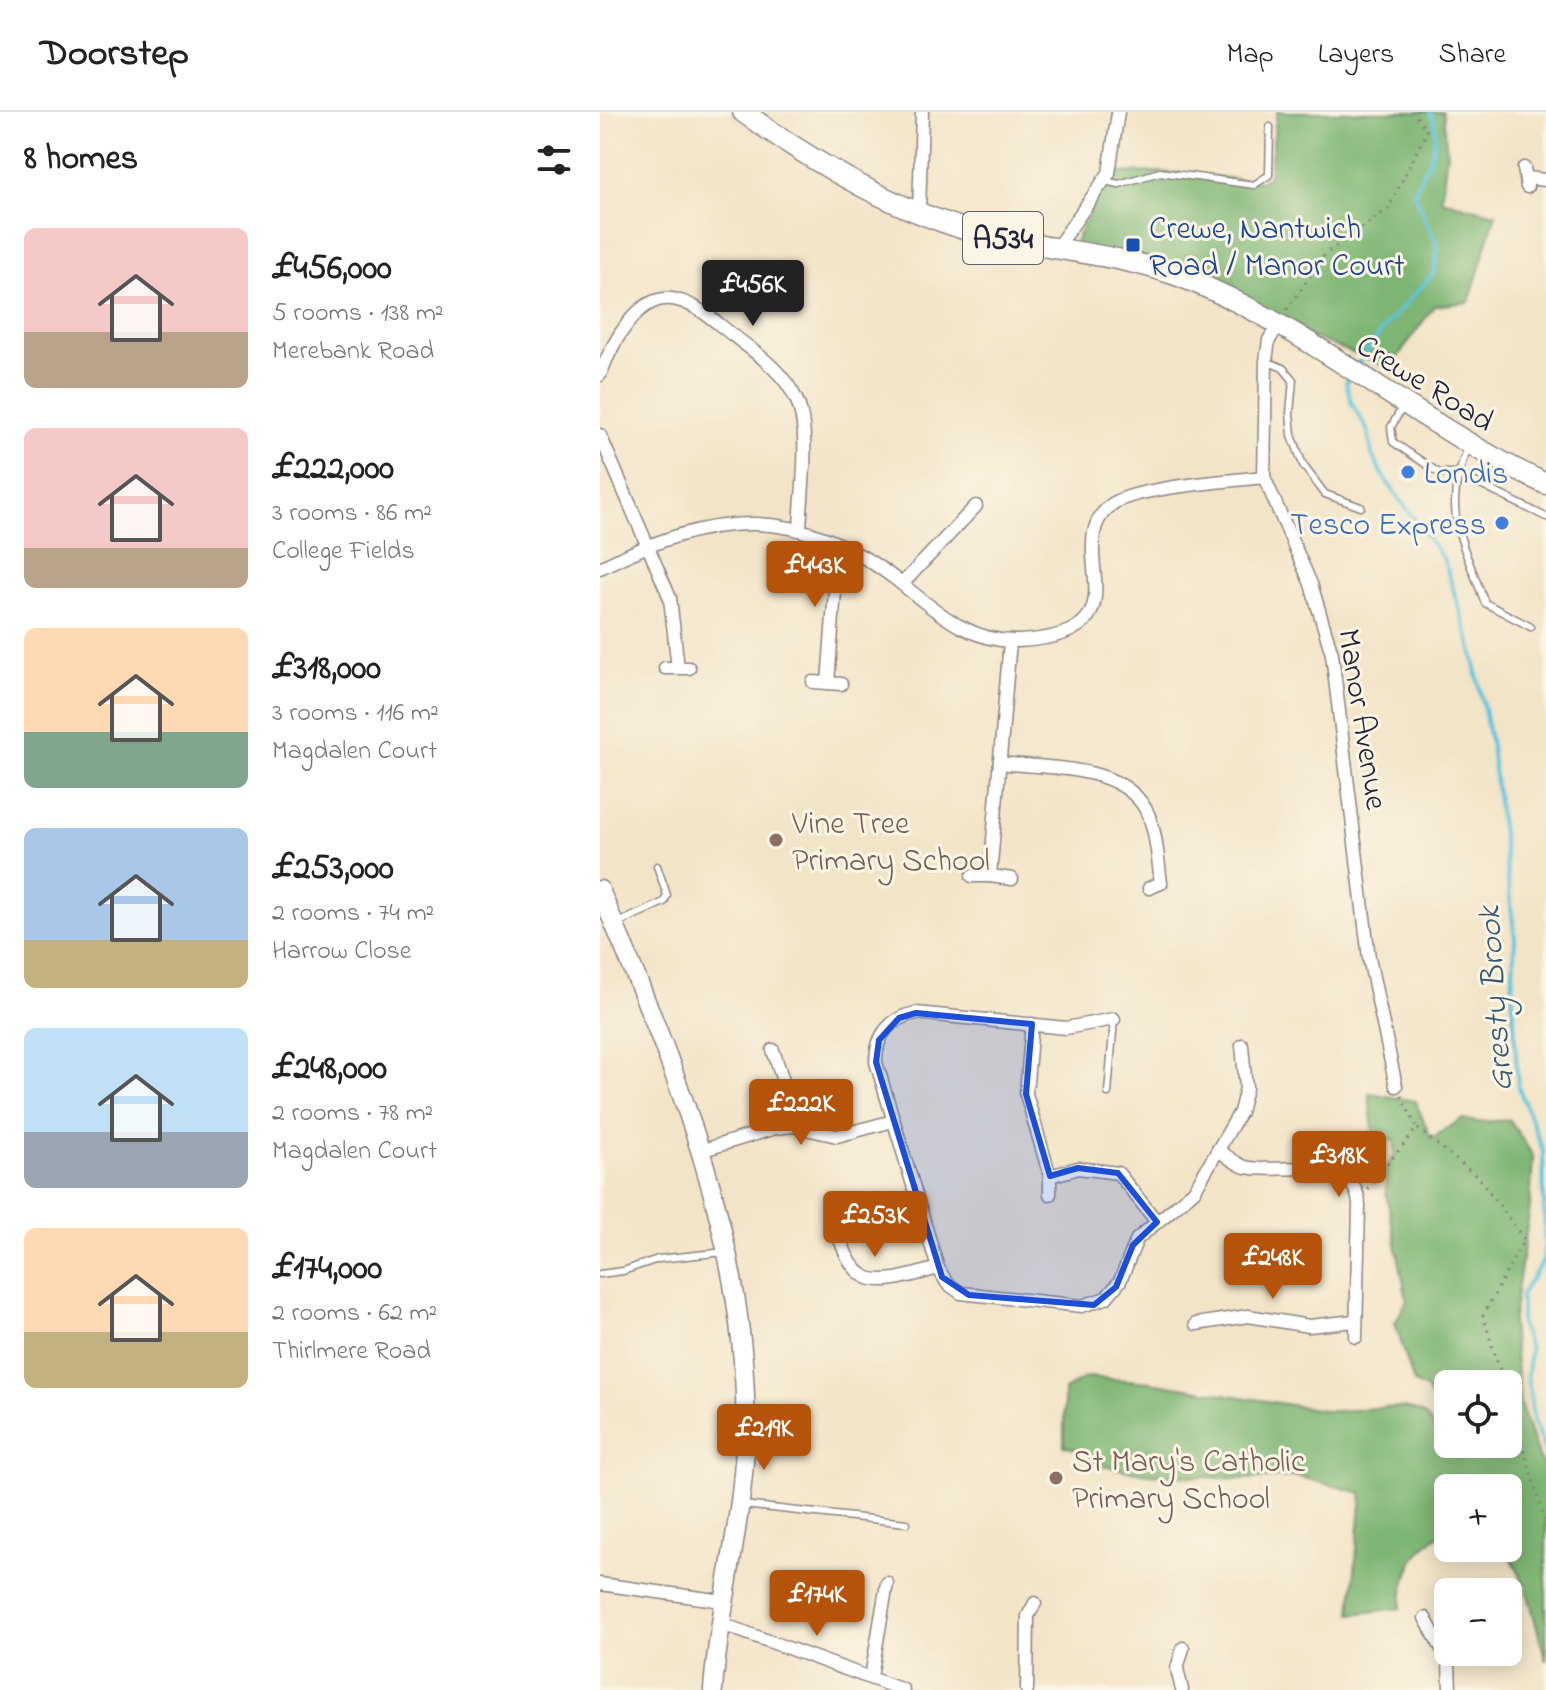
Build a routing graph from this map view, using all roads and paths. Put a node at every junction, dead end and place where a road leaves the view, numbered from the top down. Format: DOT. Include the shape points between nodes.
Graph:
graph roads {
  1 [pos="743,112"];
  2 [pos="922,112"];
  3 [pos="1118,112"];
  4 [pos="1413,112"];
  5 [pos="1270,127"];
  6 [pos="1526,178"];
  7 [pos="1546,180"];
  8 [pos="1104,181"];
  9 [pos="919,214"];
  10 [pos="1058,246"];
  11 [pos="1279,324"];
  12 [pos="1266,361"];
  13 [pos="600,375"];
  14 [pos="1404,406"];
  15 [pos="600,435"];
  16 [pos="1469,446"];
  17 [pos="1456,473"];
  18 [pos="1264,477"];
  19 [pos="1546,484"];
  20 [pos="976,506"];
  21 [pos="1361,507"];
  22 [pos="1546,517"];
  23 [pos="800,530"];
  24 [pos="647,545"];
  25 [pos="850,548"];
  26 [pos="600,568"];
  27 [pos="902,584"];
  28 [pos="1531,627"];
  29 [pos="1010,641"];
  30 [pos="677,668"];
  31 [pos="813,682"];
  32 [pos="1000,763"];
  33 [pos="657,866"];
  34 [pos="972,876"];
  35 [pos="990,876"];
  36 [pos="1012,879"];
  37 [pos="1161,885"];
  38 [pos="600,890"];
  39 [pos="615,925"];
  40 [pos="1114,1019"];
  41 [pos="1032,1024"];
  42 [pos="1242,1045"];
  43 [pos="773,1050"];
  44 [pos="1396,1086"];
  45 [pos="1108,1093"];
  46 [pos="893,1121"];
  47 [pos="793,1126"];
  48 [pos="1417,1128"];
  49 [pos="1218,1150"];
  50 [pos="700,1151"];
  51 [pos="1050,1176"];
  52 [pos="1050,1194"];
  53 [pos="1359,1199"];
  54 [pos="831,1212"];
  55 [pos="1157,1222"];
  56 [pos="728,1252"];
  57 [pos="938,1268"];
  58 [pos="600,1274"];
  59 [pos="1355,1321"];
  60 [pos="1196,1324"];
  61 [pos="1356,1337"];
  62 [pos="1500,1370"];
  63 [pos="1522,1443"];
  64 [pos="740,1504"];
  65 [pos="907,1523"];
  66 [pos="1546,1524"];
  67 [pos="887,1583"];
  68 [pos="600,1584"];
  69 [pos="723,1601"];
  70 [pos="1035,1603"];
  71 [pos="1425,1618"];
  72 [pos="719,1623"];
  73 [pos="1183,1648"];
  74 [pos="871,1677"];
  75 [pos="713,1690"];
  76 [pos="903,1690"];
  77 [pos="1027,1690"];
  78 [pos="1182,1690"];
  79 [pos="1450,1690"];
  1 -- 9 [label="main road, A534" via="822,164"];
  2 -- 9 [label="street"];
  3 -- 8 [label="street"];
  4 -- 11 [label="path" via="1427,131 1388,209 1325,254"];
  5 -- 8 [label="lane" via="1269,175 1254,185 1160,172 1119,184"];
  6 -- 7 [label="street"];
  8 -- 10 [label="street"];
  9 -- 10 [label="main road, A534" via="990,236"];
  10 -- 11 [label="main road, A534" via="1181,277"];
  11 -- 12 [label="street, Manor Avenue" via="1269,340"];
  11 -- 14 [label="main road, Crewe Road / A534"];
  12 -- 18 [label="street, Manor Avenue"];
  12 -- 21 [label="lane" via="1283,368 1293,380 1291,424 1303,465 1325,494"];
  13 -- 23 [label="street" via="621,333 644,308 660,300 685,302 749,347 781,376 801,411"];
  14 -- 16 [label="main road, Crewe Road / A534"];
  14 -- 17 [label="lane" via="1391,427 1393,442 1439,473"];
  15 -- 24 [label="street"];
  16 -- 17 [label="lane"];
  16 -- 19 [label="main road, Crewe Road / A534"];
  17 -- 22 [label="lane"];
  17 -- 28 [label="lane" via="1454,523 1485,603"];
  18 -- 29 [label="street" via="1118,500 1105,510 1095,532 1096,597 1091,613 1058,636"];
  18 -- 44 [label="street, Manor Avenue" via="1311,584 1332,654 1369,958"];
  20 -- 27 [label="street" via="960,513"];
  23 -- 24 [label="street" via="709,526"];
  23 -- 25 [label="street"];
  24 -- 26 [label="street"];
  24 -- 30 [label="street" via="673,610"];
  25 -- 27 [label="street"];
  25 -- 31 [label="street" via="835,590 835,683"];
  27 -- 29 [label="street" via="957,626"];
  29 -- 32 [label="street"];
  32 -- 35 [label="street"];
  32 -- 37 [label="street" via="1102,777 1128,788 1149,817"];
  33 -- 39 [label="lane" via="667,895 664,902"];
  34 -- 35 [label="street"];
  35 -- 36 [label="street"];
  38 -- 39 [label="street"];
  39 -- 50 [label="street"];
  40 -- 41 [label="street" via="1076,1028"];
  40 -- 45 [label="lane"];
  41 -- 46 [label="street" via="916,1013 899,1018 884,1030 876,1052"];
  41 -- 51 [label="street" via="1026,1094"];
  42 -- 49 [label="street" via="1245,1098"];
  43 -- 47 [label="street"];
  44 -- 48 [label="path"];
  46 -- 47 [label="street" via="837,1136"];
  46 -- 57 [label="street"];
  47 -- 50 [label="street"];
  48 -- 53 [label="path"];
  48 -- 62 [label="path" via="1480,1179 1524,1239 1483,1316"];
  49 -- 53 [label="street" via="1248,1167 1329,1171 1351,1185"];
  49 -- 55 [label="street" via="1187,1200"];
  50 -- 56 [label="street"];
  51 -- 52 [label="street"];
  51 -- 55 [label="street" via="1078,1168 1118,1173"];
  53 -- 59 [label="street"];
  54 -- 57 [label="street" via="847,1261 877,1281"];
  55 -- 57 [label="street" via="1133,1245 1111,1293 1089,1306 961,1293"];
  56 -- 58 [label="lane" via="658,1259"];
  56 -- 64 [label="street" via="744,1366"];
  59 -- 60 [label="street" via="1309,1326 1248,1316"];
  59 -- 61 [label="street"];
  63 -- 66 [label="path"];
  64 -- 65 [label="lane"];
  64 -- 69 [label="street"];
  67 -- 74 [label="street"];
  68 -- 69 [label="street"];
  69 -- 72 [label="street"];
  70 -- 77 [label="street" via="1028,1616"];
  71 -- 79 [label="street" via="1449,1662"];
  72 -- 74 [label="street"];
  72 -- 75 [label="street"];
  73 -- 78 [label="street" via="1177,1669"];
  74 -- 76 [label="street"];
}
